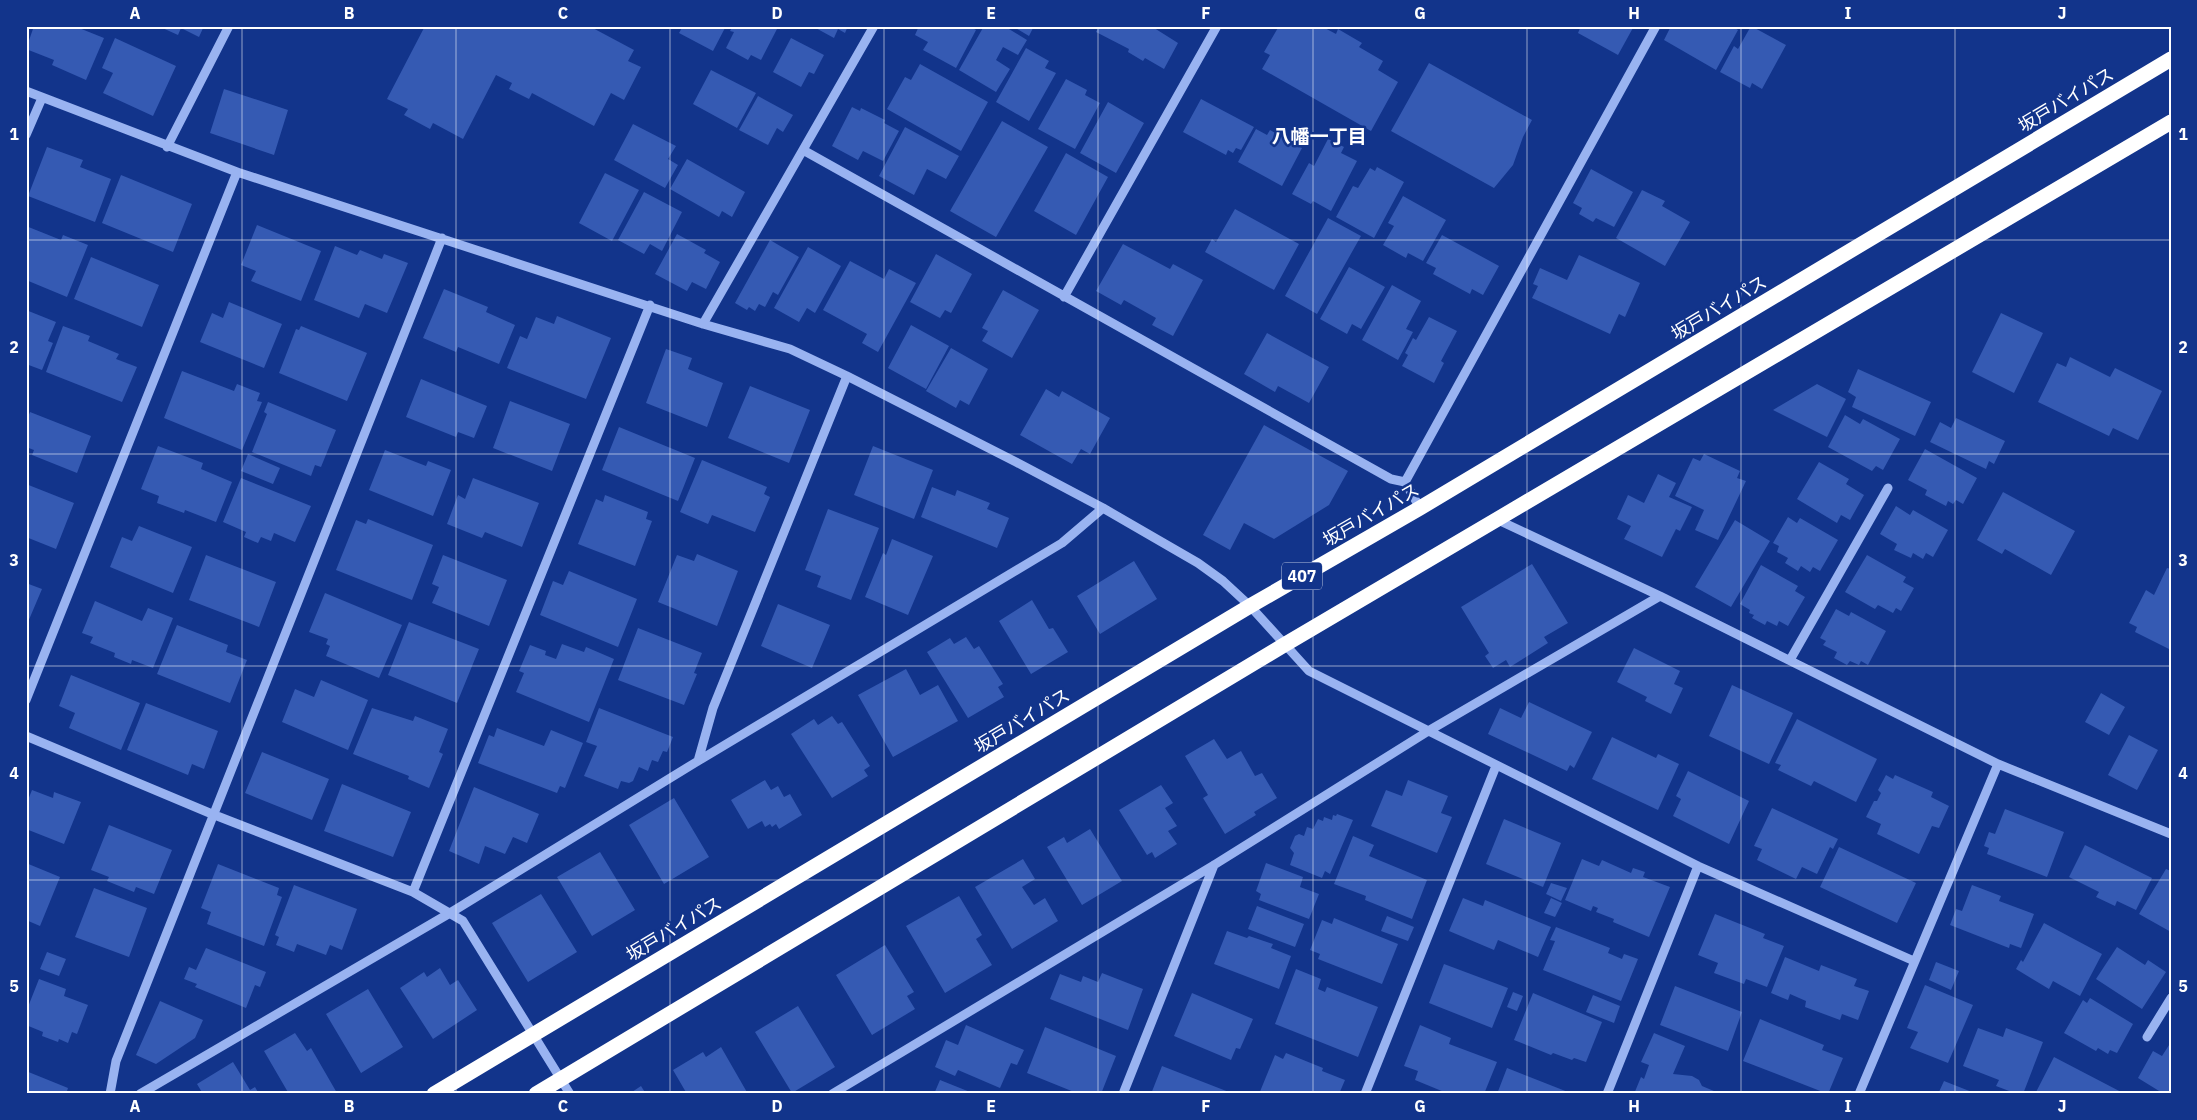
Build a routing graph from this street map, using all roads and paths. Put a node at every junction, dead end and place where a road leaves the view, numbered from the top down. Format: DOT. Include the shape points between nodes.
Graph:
graph roads {
  1 [pos="230,26"];
  2 [pos="874,26"];
  3 [pos="1217,26"];
  4 [pos="1656,26"];
  5 [pos="2171,59"];
  6 [pos="26,91"];
  7 [pos="42,98"];
  8 [pos="2171,122"];
  9 [pos="26,135"];
  10 [pos="167,146"];
  11 [pos="803,150"];
  12 [pos="237,172"];
  13 [pos="442,238"];
  14 [pos="1064,297"];
  15 [pos="650,305"];
  16 [pos="703,324"];
  17 [pos="847,376"];
  18 [pos="1405,482"];
  19 [pos="1888,488"];
  20 [pos="1104,508"];
  21 [pos="1420,508"];
  22 [pos="1498,520"];
  23 [pos="1660,596"];
  24 [pos="1250,606"];
  25 [pos="1284,645"];
  26 [pos="1790,660"];
  27 [pos="26,700"];
  28 [pos="1430,730"];
  29 [pos="26,736"];
  30 [pos="698,761"];
  31 [pos="1998,764"];
  32 [pos="1496,766"];
  33 [pos="212,814"];
  34 [pos="2171,834"];
  35 [pos="1214,865"];
  36 [pos="1698,866"];
  37 [pos="413,892"];
  38 [pos="450,913"];
  39 [pos="1914,961"];
  40 [pos="2171,998"];
  41 [pos="533,1035"];
  42 [pos="2147,1037"];
  43 [pos="560,1079"];
  44 [pos="110,1094"];
  45 [pos="140,1094"];
  46 [pos="434,1094"];
  47 [pos="536,1094"];
  48 [pos="570,1094"];
  49 [pos="832,1094"];
  50 [pos="1123,1094"];
  51 [pos="1365,1094"];
  52 [pos="1607,1094"];
  53 [pos="1859,1094"];
  1 -- 10 [label="street"];
  2 -- 11 [label="street"];
  3 -- 14 [label="street"];
  4 -- 18 [label="street"];
  5 -- 21 [label="highway, 坂戸バイパス / 407"];
  6 -- 7 [label="street"];
  7 -- 9 [label="street"];
  7 -- 10 [label="street"];
  8 -- 22 [label="highway"];
  10 -- 12 [label="street"];
  11 -- 14 [label="street"];
  11 -- 16 [label="street"];
  12 -- 13 [label="street"];
  12 -- 27 [label="street"];
  13 -- 15 [label="street"];
  13 -- 33 [label="street"];
  14 -- 18 [label="street" via="1391,479"];
  15 -- 16 [label="street"];
  15 -- 37 [label="street"];
  16 -- 17 [label="street" via="790,349"];
  17 -- 20 [label="street"];
  17 -- 30 [label="street" via="713,708"];
  18 -- 21 [label="street"];
  19 -- 26 [label="street"];
  20 -- 24 [label="street" via="1198,563"];
  20 -- 30 [label="street" via="1062,544"];
  21 -- 24 [label="highway, 坂戸バイパス / 407"];
  22 -- 23 [label="street"];
  22 -- 25 [label="highway"];
  23 -- 26 [label="street"];
  23 -- 28 [label="street"];
  24 -- 25 [label="street"];
  24 -- 41 [label="highway, 坂戸バイパス / 407"];
  25 -- 28 [label="street" via="1309,672"];
  25 -- 43 [label="highway"];
  26 -- 31 [label="street"];
  28 -- 32 [label="street"];
  28 -- 35 [label="street"];
  29 -- 33 [label="street"];
  30 -- 38 [label="street"];
  31 -- 34 [label="street"];
  31 -- 39 [label="street"];
  32 -- 36 [label="street"];
  32 -- 51 [label="street"];
  33 -- 37 [label="street"];
  33 -- 44 [label="street" via="116,1061"];
  35 -- 49 [label="street"];
  35 -- 50 [label="street"];
  36 -- 39 [label="street"];
  36 -- 52 [label="street"];
  37 -- 38 [label="street"];
  38 -- 41 [label="street" via="463,921"];
  38 -- 45 [label="street"];
  39 -- 53 [label="street"];
  40 -- 42 [label="street"];
  41 -- 43 [label="street"];
  41 -- 46 [label="highway, 坂戸バイパス / 407"];
  43 -- 47 [label="highway"];
  43 -- 48 [label="street"];
}
